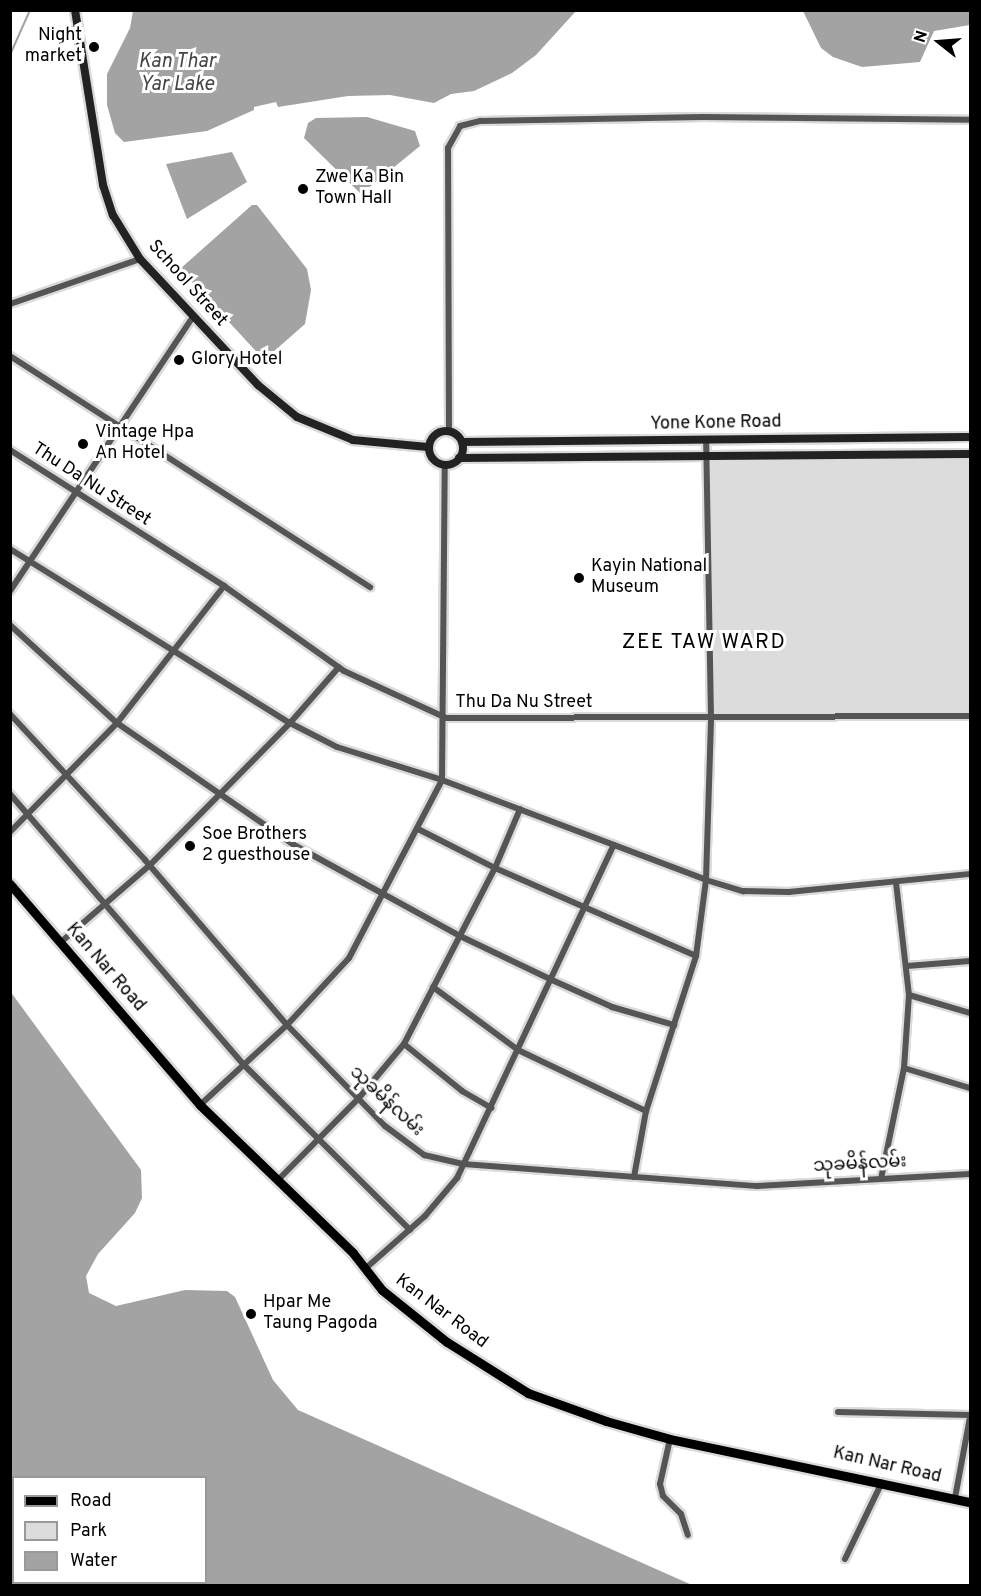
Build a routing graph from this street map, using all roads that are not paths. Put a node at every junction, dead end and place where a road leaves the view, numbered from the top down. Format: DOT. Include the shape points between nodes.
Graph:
graph roads {
  1 [pos="76,13"];
  2 [pos="970,120"];
  3 [pos="140,259"];
  4 [pos="10,304"];
  5 [pos="193,317"];
  6 [pos="10,356"];
  7 [pos="118,427"];
  8 [pos="449,431"];
  9 [pos="970,437"];
  10 [pos="706,441"];
  11 [pos="462,442"];
  12 [pos="577,442"];
  13 [pos="428,447"];
  14 [pos="10,450"];
  15 [pos="970,454"];
  16 [pos="706,456"];
  17 [pos="576,457"];
  18 [pos="459,458"];
  19 [pos="445,465"];
  20 [pos="74,492"];
  21 [pos="10,549"];
  22 [pos="30,562"];
  23 [pos="224,586"];
  24 [pos="370,587"];
  25 [pos="10,591"];
  26 [pos="10,625"];
  27 [pos="171,650"];
  28 [pos="339,668"];
  29 [pos="10,714"];
  30 [pos="970,716"];
  31 [pos="446,718"];
  32 [pos="711,718"];
  33 [pos="117,723"];
  34 [pos="290,723"];
  35 [pos="68,776"];
  36 [pos="442,780"];
  37 [pos="10,794"];
  38 [pos="217,795"];
  39 [pos="520,809"];
  40 [pos="28,814"];
  41 [pos="418,829"];
  42 [pos="10,832"];
  43 [pos="614,845"];
  44 [pos="150,865"];
  45 [pos="495,868"];
  46 [pos="970,874"];
  47 [pos="706,880"];
  48 [pos="896,882"];
  49 [pos="10,884"];
  50 [pos="384,895"];
  51 [pos="105,903"];
  52 [pos="585,908"];
  53 [pos="460,936"];
  54 [pos="61,942"];
  55 [pos="696,956"];
  56 [pos="970,961"];
  57 [pos="907,966"];
  58 [pos="552,980"];
  59 [pos="433,987"];
  60 [pos="909,995"];
  61 [pos="970,1014"];
  62 [pos="287,1025"];
  63 [pos="674,1025"];
  64 [pos="404,1044"];
  65 [pos="518,1050"];
  66 [pos="244,1065"];
  67 [pos="904,1068"];
  68 [pos="970,1088"];
  69 [pos="358,1099"];
  70 [pos="200,1105"];
  71 [pos="490,1108"];
  72 [pos="646,1111"];
  73 [pos="317,1139"];
  74 [pos="463,1164"];
  75 [pos="970,1174"];
  76 [pos="634,1177"];
  77 [pos="881,1179"];
  78 [pos="278,1180"];
  79 [pos="410,1230"];
  80 [pos="366,1268"];
  81 [pos="838,1412"];
  82 [pos="970,1416"];
  83 [pos="670,1439"];
  84 [pos="883,1482"];
  85 [pos="955,1498"];
  86 [pos="970,1502"];
  87 [pos="688,1535"];
  88 [pos="845,1559"];
  1 -- 3 [label="street, School Street" via="103,185 113,215"];
  2 -- 8 [label="street" via="703,117 480,121 460,126 447,148"];
  3 -- 4 [label="street"];
  3 -- 5 [label="street, School Street"];
  5 -- 7 [label="street"];
  5 -- 13 [label="street, School Street" via="274,399 314,426 353,440"];
  6 -- 7 [label="street"];
  7 -- 20 [label="street"];
  7 -- 24 [label="street"];
  8 -- 11 [label="street"];
  8 -- 13 [label="street" via="437,433"];
  9 -- 10 [label="street, Yone Kone Road"];
  10 -- 12 [label="street, Yone Kone Road"];
  10 -- 16 [label="street"];
  11 -- 12 [label="street, Yone Kone Road"];
  11 -- 18 [label="street"];
  12 -- 17 [label="street"];
  13 -- 19 [label="street" via="432,458"];
  14 -- 20 [label="street, Thu Da Nu Street"];
  15 -- 16 [label="street"];
  16 -- 17 [label="street"];
  16 -- 32 [label="street"];
  17 -- 18 [label="street"];
  18 -- 19 [label="street"];
  19 -- 31 [label="street"];
  20 -- 22 [label="street"];
  20 -- 23 [label="street, Thu Da Nu Street"];
  21 -- 22 [label="street"];
  22 -- 25 [label="street"];
  22 -- 27 [label="street"];
  23 -- 27 [label="street"];
  23 -- 28 [label="street, Thu Da Nu Street"];
  26 -- 33 [label="street"];
  27 -- 33 [label="street"];
  27 -- 34 [label="street"];
  28 -- 31 [label="street, Thu Da Nu Street"];
  28 -- 34 [label="street"];
  29 -- 35 [label="street, သုခမိန်လမ်း"];
  30 -- 32 [label="street, Thu Da Nu Street"];
  31 -- 32 [label="street, Thu Da Nu Street"];
  31 -- 36 [label="street"];
  32 -- 47 [label="street"];
  33 -- 35 [label="street"];
  33 -- 38 [label="street"];
  34 -- 36 [label="street" via="337,747"];
  34 -- 38 [label="street"];
  35 -- 40 [label="street"];
  35 -- 44 [label="street, သုခမိန်လမ်း"];
  36 -- 39 [label="street"];
  36 -- 41 [label="street"];
  37 -- 40 [label="street"];
  38 -- 44 [label="street"];
  38 -- 50 [label="street" via="294,846"];
  39 -- 43 [label="street"];
  39 -- 45 [label="street"];
  40 -- 42 [label="street"];
  40 -- 51 [label="street"];
  41 -- 45 [label="street"];
  41 -- 50 [label="street"];
  43 -- 47 [label="street"];
  43 -- 52 [label="street"];
  44 -- 51 [label="street"];
  44 -- 62 [label="street, သုခမိန်လမ်း"];
  45 -- 52 [label="street"];
  45 -- 53 [label="street"];
  46 -- 48 [label="street"];
  47 -- 48 [label="street" via="766,893"];
  47 -- 55 [label="street"];
  48 -- 57 [label="street"];
  49 -- 54 [label="main road, Kan Nar Road"];
  50 -- 53 [label="street"];
  50 -- 62 [label="street" via="349,958"];
  51 -- 54 [label="street"];
  51 -- 66 [label="street"];
  52 -- 55 [label="street"];
  52 -- 58 [label="street"];
  53 -- 58 [label="street"];
  53 -- 59 [label="street"];
  54 -- 70 [label="main road, Kan Nar Road"];
  55 -- 63 [label="street"];
  56 -- 57 [label="street"];
  57 -- 60 [label="street"];
  58 -- 63 [label="street" via="612,1007"];
  58 -- 65 [label="street"];
  59 -- 64 [label="street"];
  59 -- 65 [label="street"];
  60 -- 61 [label="street"];
  60 -- 67 [label="street"];
  62 -- 66 [label="street"];
  62 -- 69 [label="street, သုခမိန်လမ်း"];
  63 -- 72 [label="street"];
  64 -- 69 [label="street"];
  64 -- 71 [label="street" via="462,1091"];
  65 -- 71 [label="street"];
  65 -- 72 [label="street"];
  66 -- 70 [label="street"];
  66 -- 73 [label="street"];
  67 -- 68 [label="street"];
  67 -- 77 [label="street"];
  69 -- 73 [label="street"];
  69 -- 74 [label="street, သုခမိန်လမ်း" via="411,1148 435,1160"];
  70 -- 78 [label="main road, Kan Nar Road"];
  71 -- 74 [label="street"];
  72 -- 76 [label="street"];
  73 -- 78 [label="street"];
  73 -- 79 [label="street"];
  74 -- 76 [label="street, သုခမိန်လမ်း"];
  74 -- 79 [label="street" via="446,1192"];
  75 -- 77 [label="street, သုခမိန်လမ်း"];
  76 -- 77 [label="street, သုခမိန်လမ်း" via="757,1186"];
  78 -- 80 [label="main road, Kan Nar Road"];
  79 -- 80 [label="street"];
  80 -- 83 [label="main road, Kan Nar Road" via="382,1290 447,1342 528,1393"];
  81 -- 82 [label="street"];
  82 -- 85 [label="street"];
  83 -- 84 [label="main road, Kan Nar Road"];
  83 -- 87 [label="street" via="660,1484 663,1496 681,1514"];
  84 -- 85 [label="main road, Kan Nar Road"];
  84 -- 88 [label="street"];
  85 -- 86 [label="main road, Kan Nar Road"];
}
